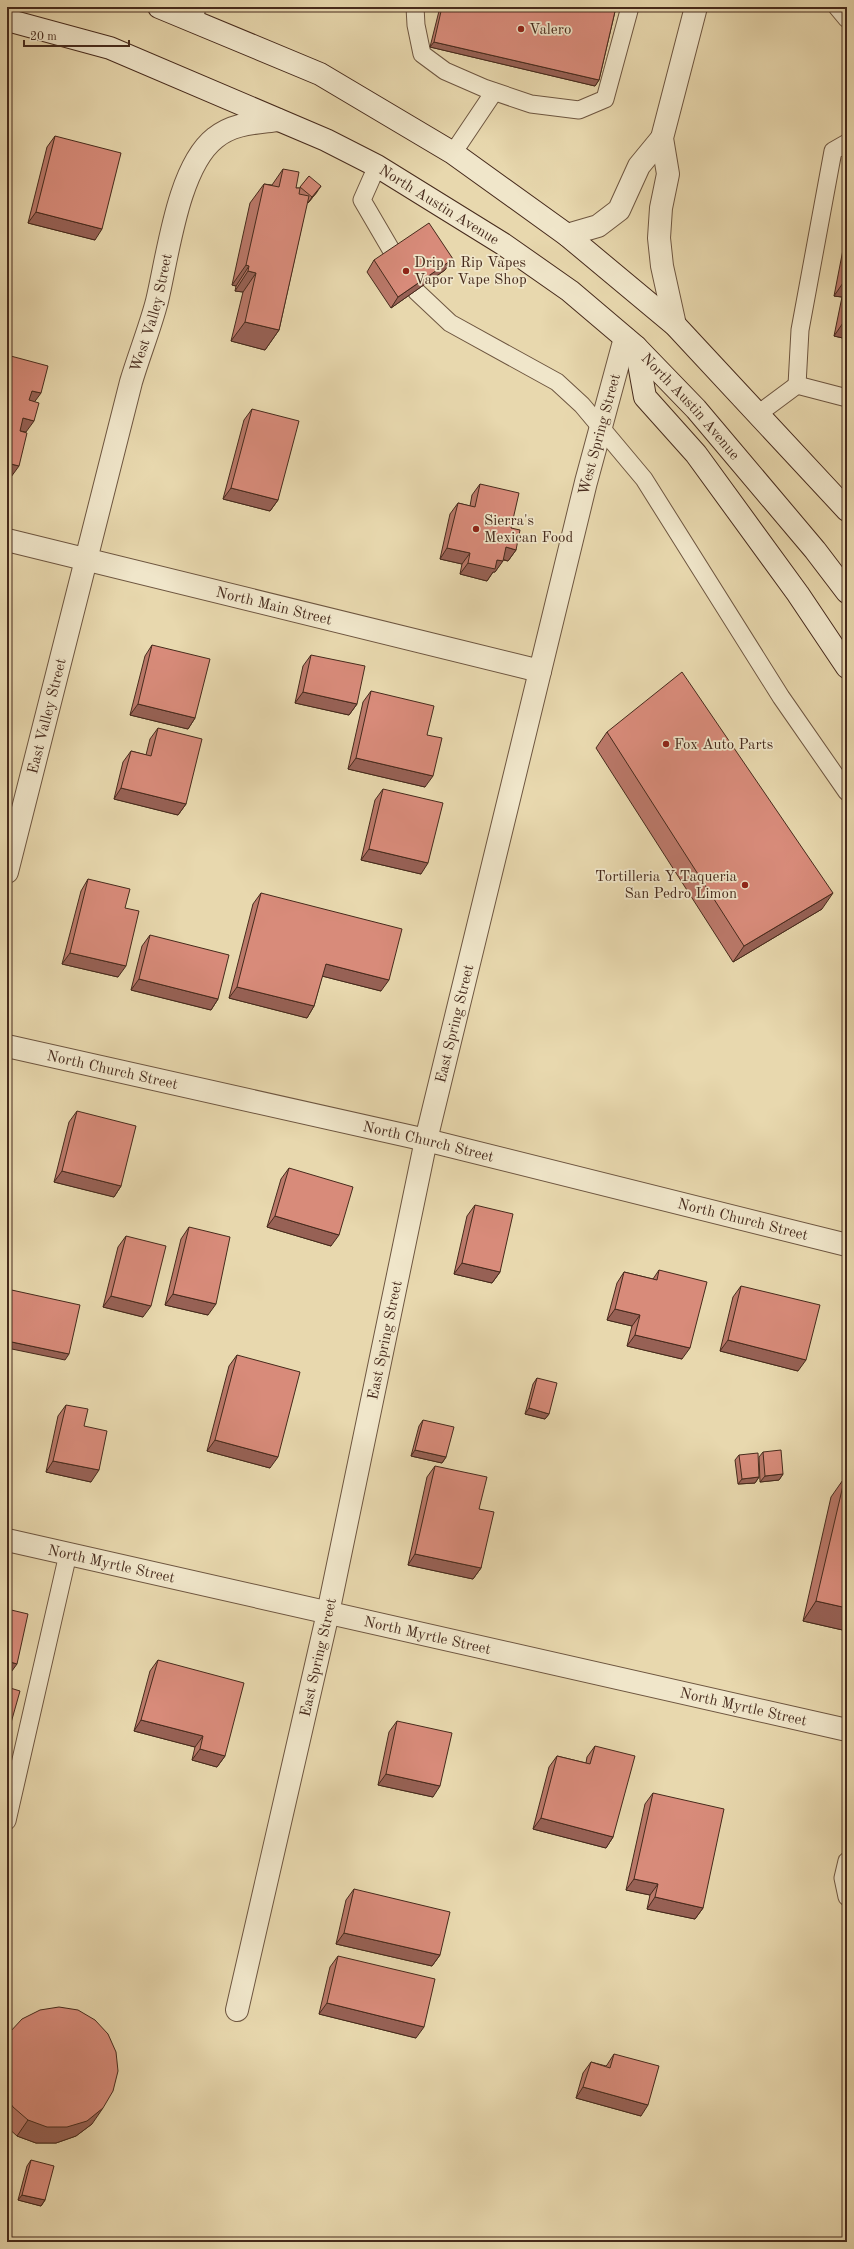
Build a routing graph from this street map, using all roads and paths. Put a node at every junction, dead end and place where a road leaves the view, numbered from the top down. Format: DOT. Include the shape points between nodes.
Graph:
graph roads {
  1 [pos="159,7"];
  2 [pos="415,7"];
  3 [pos="630,7"];
  4 [pos="696,7"];
  5 [pos="837,7"];
  6 [pos="195,14"];
  7 [pos="847,19"];
  8 [pos="7,20"];
  9 [pos="494,92"];
  10 [pos="278,120"];
  11 [pos="662,138"];
  12 [pos="847,143"];
  13 [pos="453,153"];
  14 [pos="377,166"];
  15 [pos="567,235"];
  16 [pos="393,253"];
  17 [pos="416,291"];
  18 [pos="675,325"];
  19 [pos="631,342"];
  20 [pos="797,385"];
  21 [pos="847,398"];
  22 [pos="758,414"];
  23 [pos="600,428"];
  24 [pos="847,510"];
  25 [pos="7,540"];
  26 [pos="87,560"];
  27 [pos="847,592"];
  28 [pos="847,667"];
  29 [pos="540,671"];
  30 [pos="847,792"];
  31 [pos="7,872"];
  32 [pos="7,1046"];
  33 [pos="426,1140"];
  34 [pos="847,1245"];
  35 [pos="7,1540"];
  36 [pos="68,1554"];
  37 [pos="328,1613"];
  38 [pos="847,1730"];
  39 [pos="7,1821"];
  40 [pos="847,1861"];
  41 [pos="847,1897"];
  42 [pos="237,2010"];
  1 -- 6 [label="street"];
  2 -- 9 [label="lane" via="422,54 445,72"];
  3 -- 9 [label="lane" via="606,99 579,110 531,104"];
  4 -- 11 [label="street"];
  5 -- 7 [label="lane"];
  6 -- 13 [label="street" via="320,74"];
  8 -- 10 [label="street, North Austin Avenue" via="110,48"];
  9 -- 13 [label="lane"];
  10 -- 14 [label="street, North Austin Avenue" via="326,140"];
  10 -- 26 [label="street, West Valley Street" via="237,126 215,137 197,156 185,181 156,303 131,382"];
  11 -- 15 [label="street" via="639,166 619,210 598,226"];
  11 -- 18 [label="street" via="668,174 661,208 659,238 662,266"];
  12 -- 20 [label="lane" via="833,151 800,330"];
  13 -- 15 [label="street"];
  14 -- 16 [label="lane" via="362,200"];
  14 -- 19 [label="street, North Austin Avenue" via="503,244 570,291"];
  15 -- 18 [label="street"];
  17 -- 23 [label="lane" via="450,323 557,382 582,405"];
  18 -- 22 [label="street"];
  19 -- 23 [label="street, West Spring Street"];
  19 -- 27 [label="street, North Austin Avenue" via="696,409 815,550"];
  19 -- 28 [label="street" via="645,397 696,454 798,594"];
  20 -- 21 [label="lane"];
  20 -- 22 [label="lane"];
  22 -- 24 [label="street"];
  23 -- 29 [label="street, West Spring Street"];
  23 -- 30 [label="lane" via="644,479 781,697"];
  25 -- 26 [label="street, North Main Street"];
  26 -- 29 [label="street, North Main Street"];
  26 -- 31 [label="street, East Valley Street"];
  29 -- 33 [label="street, East Spring Street"];
  32 -- 33 [label="street, North Church Street"];
  33 -- 34 [label="street, North Church Street"];
  33 -- 37 [label="street, East Spring Street"];
  35 -- 36 [label="street, North Myrtle Street"];
  36 -- 37 [label="street, North Myrtle Street"];
  36 -- 39 [label="lane"];
  37 -- 38 [label="street, North Myrtle Street"];
  37 -- 42 [label="street, East Spring Street"];
  40 -- 41 [label="lane" via="843,1878"];
}
